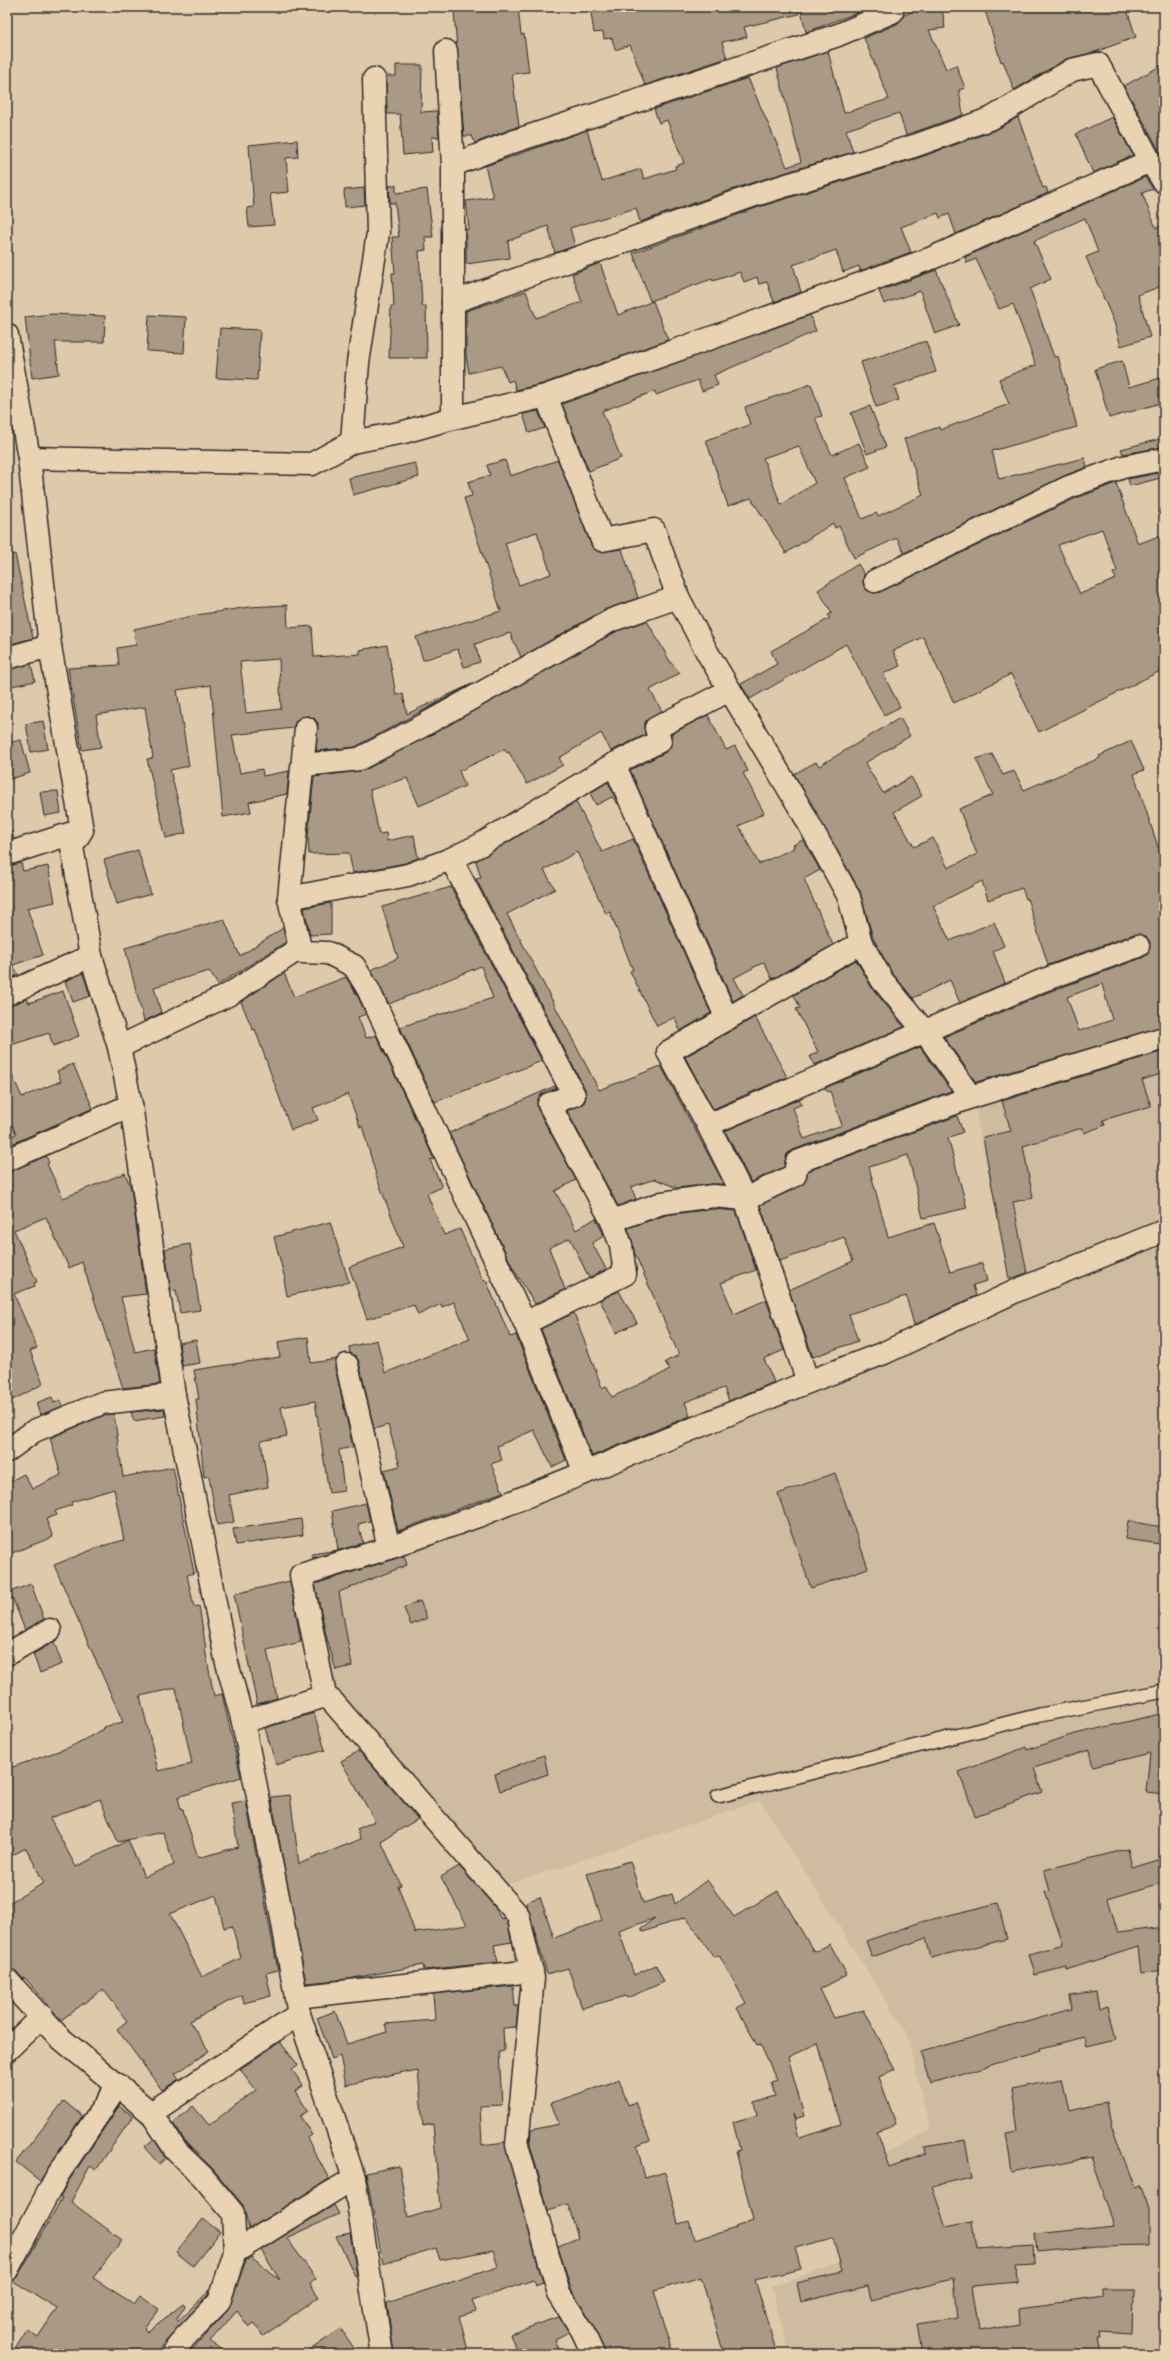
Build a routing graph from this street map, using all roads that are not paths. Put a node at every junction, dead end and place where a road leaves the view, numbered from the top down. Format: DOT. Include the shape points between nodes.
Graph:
graph roads {
  1 [pos="892,7"];
  2 [pos="446,51"];
  3 [pos="374,79"];
  4 [pos="1150,161"];
  5 [pos="453,165"];
  6 [pos="1164,182"];
  7 [pos="453,302"];
  8 [pos="7,335"];
  9 [pos="546,396"];
  10 [pos="453,418"];
  11 [pos="352,442"];
  12 [pos="29,458"];
  13 [pos="1164,459"];
  14 [pos="875,581"];
  15 [pos="678,597"];
  16 [pos="50,646"];
  17 [pos="7,658"];
  18 [pos="730,690"];
  19 [pos="306,728"];
  20 [pos="614,764"];
  21 [pos="304,765"];
  22 [pos="82,830"];
  23 [pos="7,854"];
  24 [pos="451,858"];
  25 [pos="289,898"];
  26 [pos="861,943"];
  27 [pos="1138,946"];
  28 [pos="300,948"];
  29 [pos="90,956"];
  30 [pos="7,994"];
  31 [pos="727,1019"];
  32 [pos="925,1032"];
  33 [pos="1164,1038"];
  34 [pos="119,1047"];
  35 [pos="971,1097"];
  36 [pos="131,1106"];
  37 [pos="708,1125"];
  38 [pos="7,1160"];
  39 [pos="745,1199"];
  40 [pos="612,1221"];
  41 [pos="1164,1232"];
  42 [pos="525,1323"];
  43 [pos="346,1365"];
  44 [pos="808,1382"];
  45 [pos="174,1395"];
  46 [pos="7,1450"];
  47 [pos="585,1473"];
  48 [pos="389,1548"];
  49 [pos="50,1630"];
  50 [pos="7,1654"];
  51 [pos="1164,1691"];
  52 [pos="325,1696"];
  53 [pos="242,1722"];
  54 [pos="718,1796"];
  55 [pos="532,1971"];
  56 [pos="7,1980"];
  57 [pos="298,2006"];
  58 [pos="42,2016"];
  59 [pos="7,2050"];
  60 [pos="118,2085"];
  61 [pos="151,2113"];
  62 [pos="354,2178"];
  63 [pos="235,2252"];
  64 [pos="7,2270"];
  65 [pos="172,2354"];
  66 [pos="382,2354"];
  67 [pos="593,2354"];
  1 -- 5 [label="street" via="892,12 838,35 529,137"];
  2 -- 5 [label="street"];
  3 -- 11 [label="street" via="378,233 358,363"];
  4 -- 6 [label="street"];
  4 -- 7 [label="street" via="1098,64 1072,70 992,118 917,145 755,195"];
  4 -- 9 [label="street" via="932,258"];
  5 -- 7 [label="street"];
  7 -- 10 [label="street"];
  8 -- 12 [label="street"];
  9 -- 10 [label="street"];
  9 -- 15 [label="street" via="602,540 654,530"];
  10 -- 11 [label="street" via="404,432"];
  11 -- 12 [label="street" via="312,464"];
  12 -- 16 [label="street"];
  13 -- 14 [label="street" via="1124,467 1069,487"];
  15 -- 18 [label="street"];
  15 -- 21 [label="street" via="612,620 431,722 359,759"];
  16 -- 17 [label="street"];
  16 -- 22 [label="street"];
  18 -- 20 [label="street" via="656,728 660,741"];
  18 -- 26 [label="street" via="802,811 849,897"];
  19 -- 21 [label="street"];
  20 -- 24 [label="street" via="480,845"];
  20 -- 31 [label="street"];
  21 -- 25 [label="street"];
  22 -- 23 [label="street"];
  22 -- 29 [label="street" via="72,847"];
  24 -- 25 [label="street" via="408,875"];
  24 -- 40 [label="street" via="574,1095 549,1104"];
  25 -- 28 [label="street"];
  26 -- 31 [label="street"];
  26 -- 32 [label="street" via="882,980"];
  27 -- 32 [label="street" via="1041,981"];
  28 -- 34 [label="street" via="230,994"];
  28 -- 42 [label="street" via="301,952 328,953 354,966 371,996"];
  29 -- 30 [label="street"];
  29 -- 34 [label="street"];
  31 -- 37 [label="street" via="668,1052"];
  32 -- 35 [label="street"];
  32 -- 37 [label="street"];
  33 -- 35 [label="street"];
  34 -- 36 [label="street"];
  35 -- 39 [label="street" via="797,1162 795,1175"];
  36 -- 38 [label="street"];
  36 -- 45 [label="street"];
  37 -- 39 [label="street"];
  39 -- 40 [label="street" via="712,1196 662,1203"];
  39 -- 44 [label="street"];
  40 -- 42 [label="street" via="621,1245 626,1274"];
  41 -- 44 [label="street" via="1018,1290 884,1354"];
  42 -- 47 [label="street"];
  43 -- 48 [label="street"];
  44 -- 47 [label="street"];
  45 -- 46 [label="street" via="102,1404 34,1431"];
  45 -- 53 [label="street" via="226,1659"];
  47 -- 48 [label="street"];
  48 -- 52 [label="street" via="301,1575"];
  49 -- 50 [label="street"];
  51 -- 54 [label="lane" via="1040,1714"];
  52 -- 53 [label="street"];
  52 -- 55 [label="street" via="518,1915"];
  53 -- 57 [label="street"];
  55 -- 57 [label="street"];
  55 -- 67 [label="street" via="517,2144 559,2294 582,2330"];
  56 -- 58 [label="street"];
  57 -- 61 [label="street"];
  57 -- 62 [label="street"];
  58 -- 59 [label="street"];
  58 -- 60 [label="street" via="60,2037"];
  60 -- 61 [label="street"];
  60 -- 64 [label="street" via="57,2176"];
  61 -- 63 [label="street" via="177,2152 203,2177 233,2213"];
  62 -- 63 [label="street"];
  62 -- 66 [label="street"];
  63 -- 65 [label="street" via="219,2302"];
}
